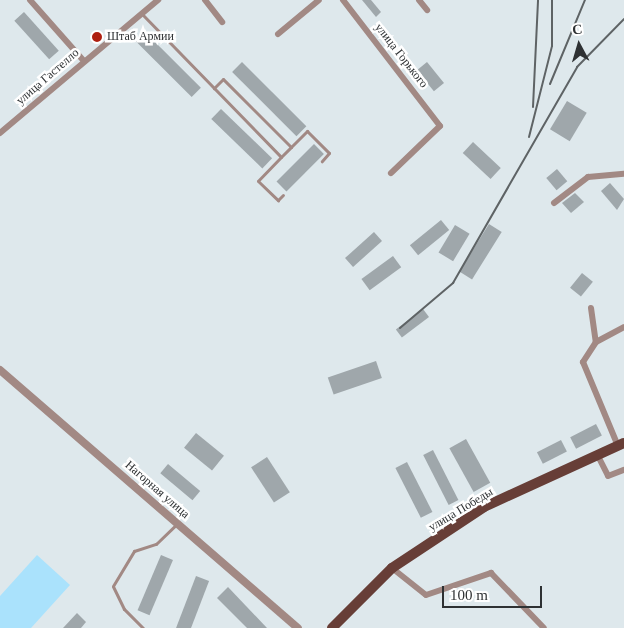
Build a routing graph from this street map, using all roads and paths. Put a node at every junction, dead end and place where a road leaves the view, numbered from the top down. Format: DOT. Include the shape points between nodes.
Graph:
graph roads {
  1 [pos="30,0"];
  2 [pos="158,0"];
  3 [pos="205,0"];
  4 [pos="318,0"];
  5 [pos="343,0"];
  6 [pos="419,0"];
  7 [pos="427,10"];
  8 [pos="142,14"];
  9 [pos="222,22"];
  10 [pos="278,34"];
  11 [pos="84,62"];
  12 [pos="214,88"];
  13 [pos="0,134"];
  14 [pos="291,147"];
  15 [pos="281,157"];
  16 [pos="322,161"];
  17 [pos="391,172"];
  18 [pos="624,174"];
  19 [pos="283,195"];
  20 [pos="554,203"];
  21 [pos="592,308"];
  22 [pos="624,327"];
  23 [pos="596,342"];
  24 [pos="0,370"];
  25 [pos="621,445"];
  26 [pos="598,456"];
  27 [pos="624,470"];
  28 [pos="178,524"];
  29 [pos="392,568"];
  30 [pos="143,628"];
  31 [pos="298,628"];
  32 [pos="332,628"];
  33 [pos="544,628"];
  1 -- 11 [label="street"];
  2 -- 8 [label="street, улица Гастелло"];
  3 -- 9 [label="street"];
  4 -- 10 [label="street"];
  5 -- 17 [label="street, улица Горького" via="440,126"];
  6 -- 7 [label="street"];
  8 -- 11 [label="street, улица Гастелло"];
  8 -- 12 [label="lane"];
  11 -- 13 [label="street, улица Гастелло"];
  12 -- 14 [label="lane" via="223,79"];
  12 -- 15 [label="lane"];
  14 -- 15 [label="lane"];
  14 -- 16 [label="lane" via="307,131 329,154"];
  15 -- 19 [label="lane" via="258,181 278,200"];
  18 -- 20 [label="street" via="588,177"];
  21 -- 23 [label="street"];
  22 -- 23 [label="street"];
  23 -- 25 [label="street" via="584,362"];
  24 -- 28 [label="street, Нагорная улица"];
  25 -- 26 [label="main road, улица Победы"];
  26 -- 27 [label="street" via="608,476"];
  26 -- 29 [label="main road, улица Победы" via="484,508"];
  28 -- 30 [label="lane" via="156,544 134,550 113,586 124,609"];
  28 -- 31 [label="street, Нагорная улица"];
  29 -- 32 [label="main road, улица Победы"];
  29 -- 33 [label="street" via="426,595 491,573"];
}
